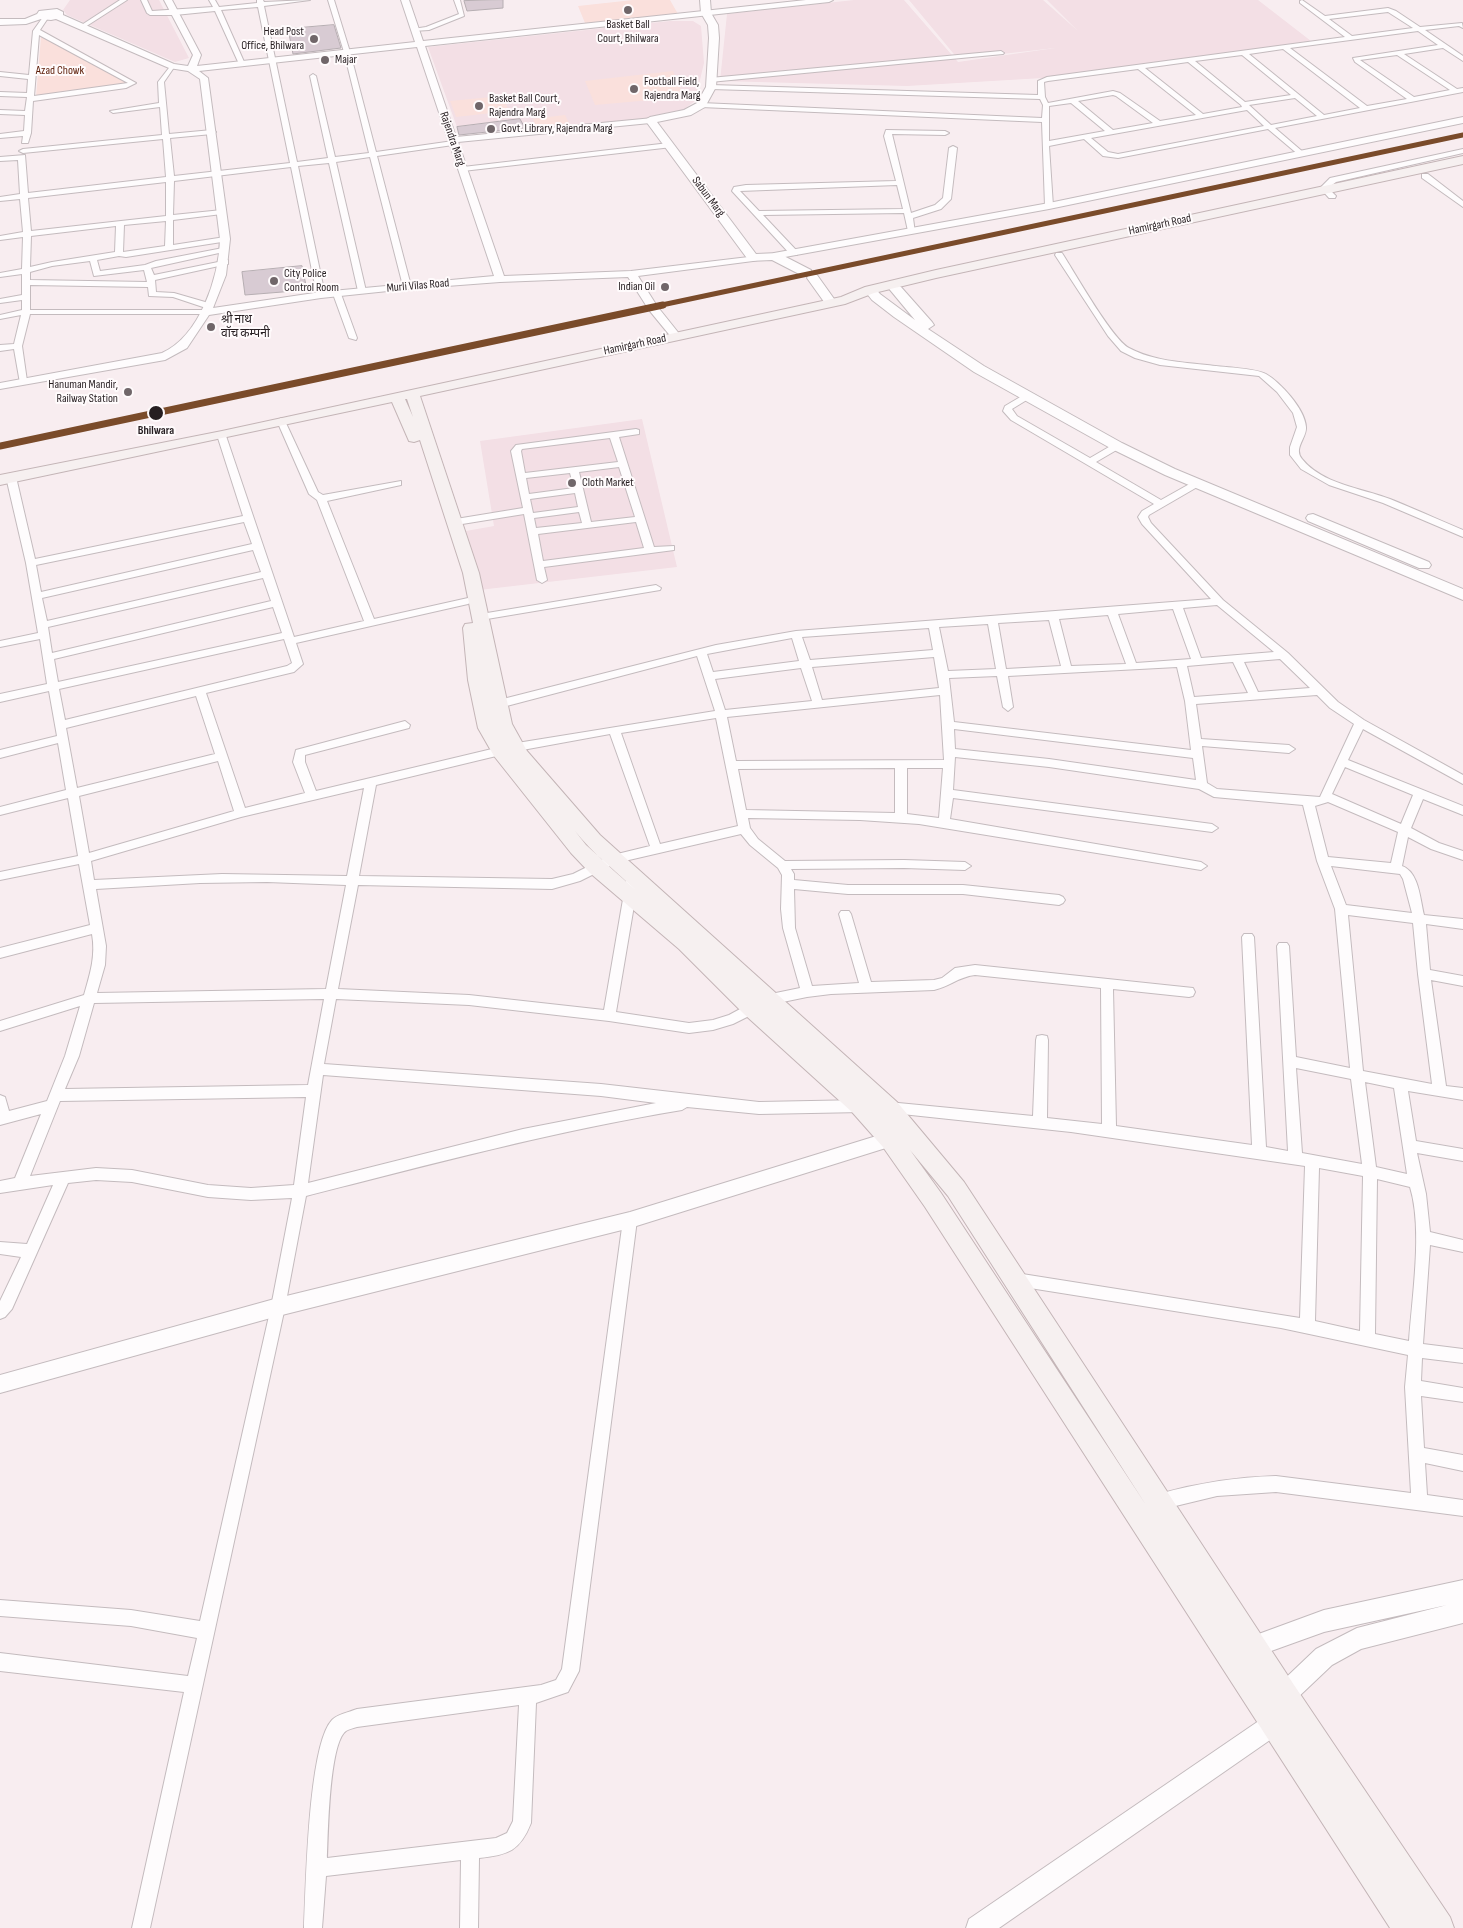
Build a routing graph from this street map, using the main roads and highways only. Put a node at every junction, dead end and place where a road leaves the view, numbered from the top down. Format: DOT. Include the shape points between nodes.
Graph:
graph roads {
  1 [pos="705,0"];
  2 [pos="650,120"];
  3 [pos="1463,160"];
  4 [pos="1463,168"];
  5 [pos="1328,193"];
  6 [pos="896,288"];
  7 [pos="868,295"];
  8 [pos="831,303"];
  9 [pos="405,395"];
  10 [pos="6,483"];
  11 [pos="1463,581"];
  12 [pos="1463,595"];
  13 [pos="474,609"];
  14 [pos="508,749"];
  15 [pos="761,1004"];
  16 [pos="901,1137"];
  17 [pos="1407,1928"];
  18 [pos="1439,1928"];
  1 -- 2 [label="main road" via="714,38 710,83 701,105 687,113"];
  2 -- 8 [label="main road, Sabun Marg" via="754,258 774,256 810,276"];
  3 -- 5 [label="main road, Hamirgarh Road"];
  4 -- 5 [label="main road, Hamirgarh Road"];
  5 -- 6 [label="main road, Hamirgarh Road" via="1059,255"];
  5 -- 6 [label="main road, Hamirgarh Road" via="1050,249"];
  6 -- 7 [label="main road, Hamirgarh Road"];
  6 -- 11 [label="main road" via="920,319 955,345 1112,431 1184,465"];
  7 -- 8 [label="main road, Hamirgarh Road"];
  7 -- 12 [label="main road" via="963,359 1117,446 1196,484"];
  8 -- 9 [label="main road, Hamirgarh Road"];
  9 -- 10 [label="main road, Hamirgarh Road" via="40,471"];
  9 -- 13 [label="main road"];
  9 -- 13 [label="main road" via="456,522 471,573"];
  13 -- 14 [label="main road"];
  13 -- 14 [label="main road" via="477,680 487,728"];
  14 -- 15 [label="main road" via="578,848 631,885 686,944"];
  15 -- 16 [label="main road" via="860,1106"];
  15 -- 16 [label="main road" via="890,1108"];
  16 -- 17 [label="main road" via="944,1216"];
  16 -- 18 [label="main road" via="956,1189"];
}
